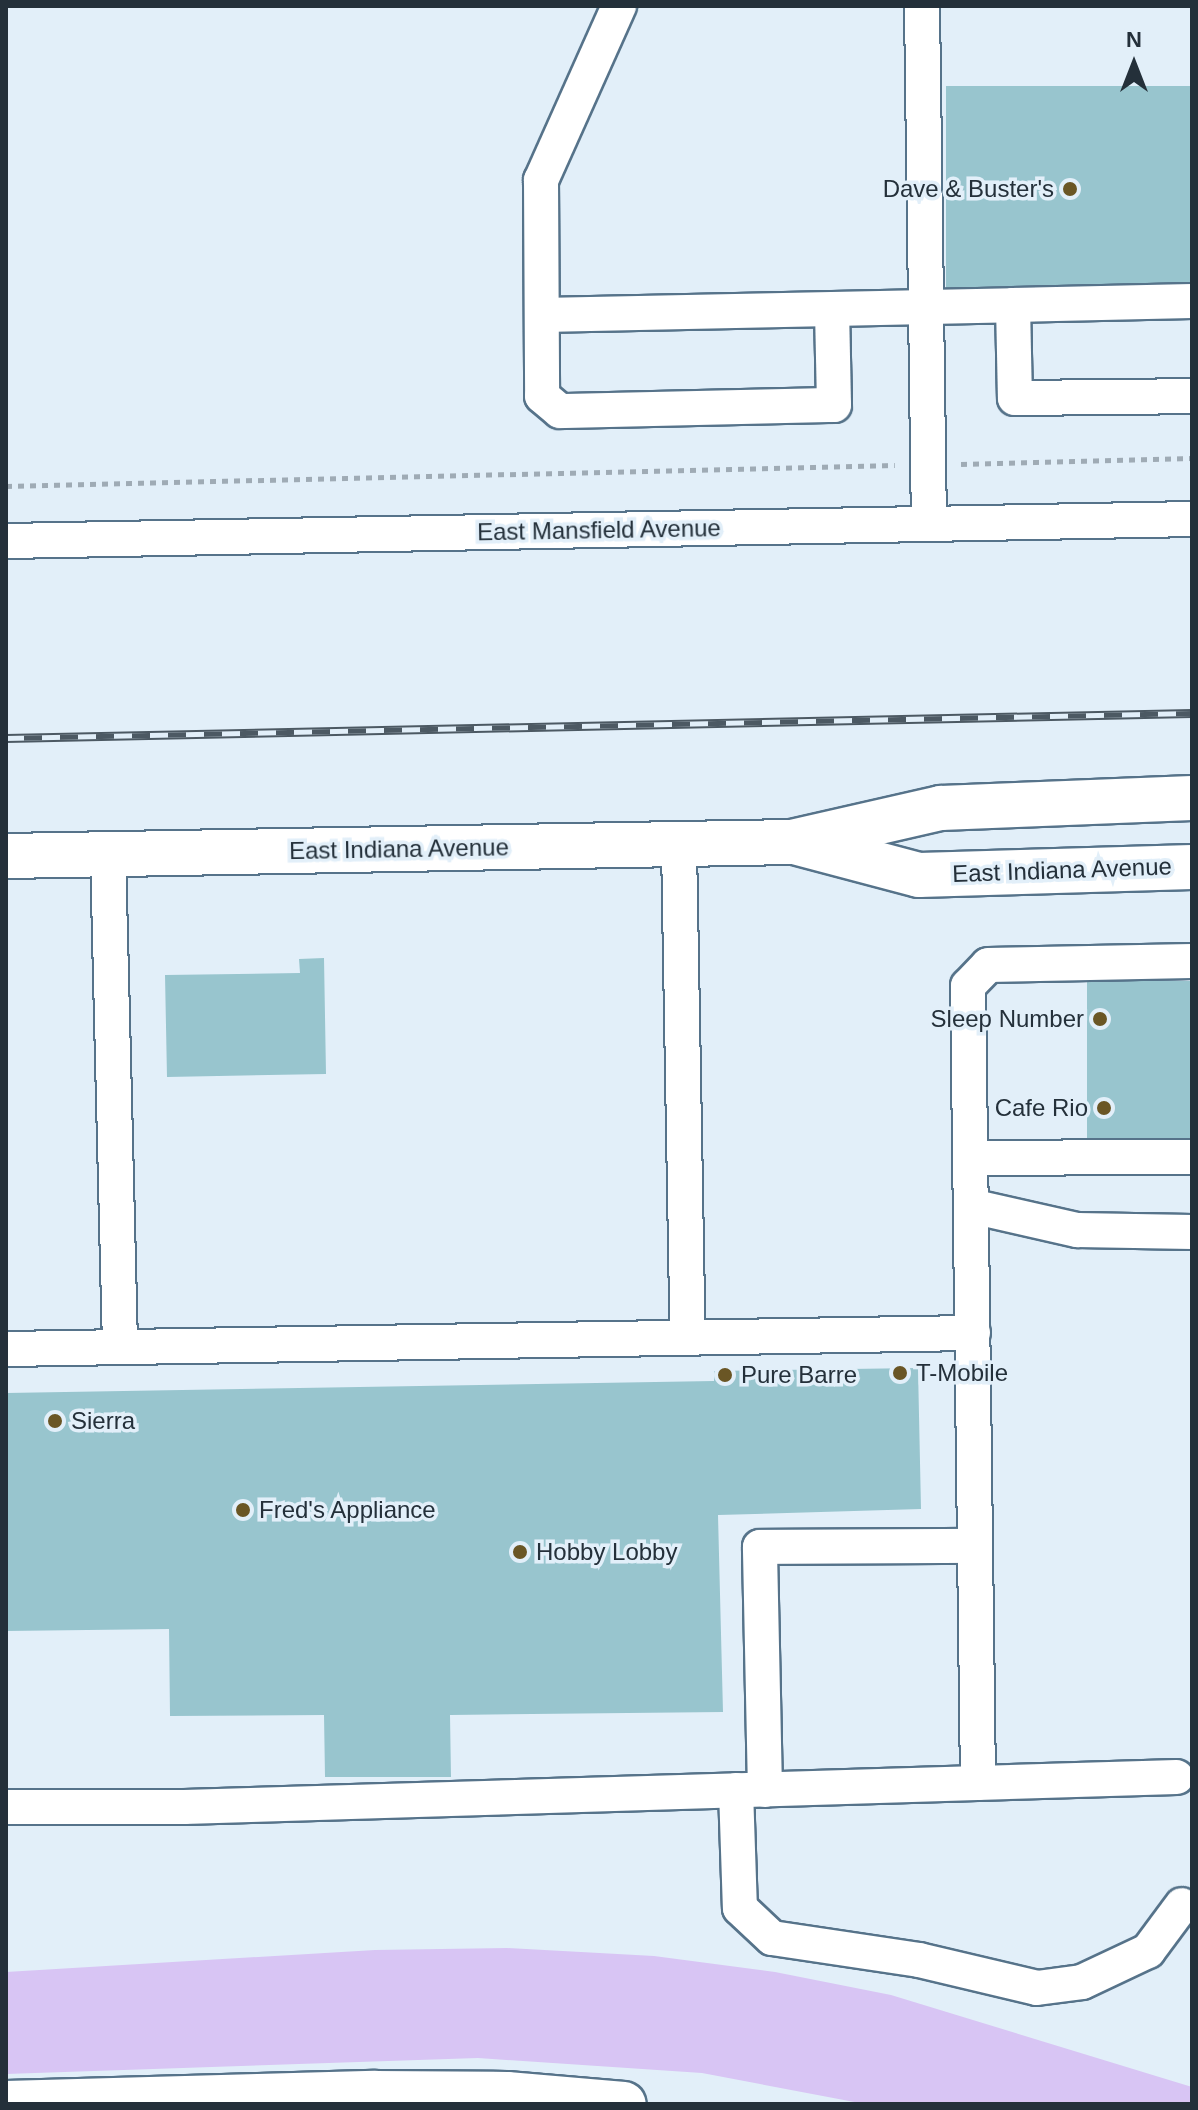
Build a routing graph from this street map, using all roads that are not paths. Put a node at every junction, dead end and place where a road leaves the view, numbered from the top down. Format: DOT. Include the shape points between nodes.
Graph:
graph roads {
  1 [pos="619,6"];
  2 [pos="913,6"];
  3 [pos="924,6"];
  4 [pos="1192,301"];
  5 [pos="1013,305"];
  6 [pos="928,307"];
  7 [pos="832,310"];
  8 [pos="542,315"];
  9 [pos="1192,396"];
  10 [pos="1192,519"];
  11 [pos="929,524"];
  12 [pos="6,541"];
  13 [pos="1192,798"];
  14 [pos="792,842"];
  15 [pos="679,845"];
  16 [pos="108,854"];
  17 [pos="6,856"];
  18 [pos="1192,867"];
  19 [pos="1192,961"];
  20 [pos="1192,1157"];
  21 [pos="970,1158"];
  22 [pos="971,1206"];
  23 [pos="1192,1232"];
  24 [pos="973,1333"];
  25 [pos="688,1337"];
  26 [pos="120,1345"];
  27 [pos="6,1349"];
  28 [pos="975,1546"];
  29 [pos="1177,1777"];
  30 [pos="978,1783"];
  31 [pos="750,1790"];
  32 [pos="6,1807"];
  33 [pos="1182,1905"];
  34 [pos="6,2103"];
  35 [pos="624,2104"];
  1 -- 8 [label="street" via="541,180"];
  2 -- 3 [label="street"];
  3 -- 6 [label="street"];
  4 -- 5 [label="street"];
  5 -- 6 [label="street"];
  5 -- 9 [label="street" via="1015,398"];
  6 -- 7 [label="street"];
  6 -- 11 [label="street"];
  7 -- 8 [label="street"];
  7 -- 8 [label="street" via="834,405 560,411 542,396"];
  10 -- 11 [label="street, East Mansfield Avenue"];
  11 -- 12 [label="street, East Mansfield Avenue"];
  13 -- 14 [label="main road, East Indiana Avenue" via="941,808"];
  14 -- 15 [label="main road, East Indiana Avenue"];
  14 -- 18 [label="main road, East Indiana Avenue" via="919,875"];
  15 -- 16 [label="main road, East Indiana Avenue"];
  15 -- 25 [label="street"];
  16 -- 17 [label="main road, East Indiana Avenue"];
  16 -- 26 [label="street"];
  19 -- 21 [label="street" via="988,965 973,976 965,1001"];
  20 -- 21 [label="street"];
  21 -- 22 [label="street"];
  22 -- 23 [label="street" via="1077,1230"];
  22 -- 24 [label="street"];
  24 -- 25 [label="street"];
  24 -- 28 [label="street"];
  25 -- 26 [label="street"];
  26 -- 27 [label="street"];
  28 -- 30 [label="street"];
  28 -- 31 [label="street" via="760,1547"];
  29 -- 30 [label="street"];
  30 -- 31 [label="street"];
  31 -- 32 [label="street"];
  31 -- 33 [label="street" via="740,1908 772,1938 919,1960 1037,1988 1082,1982 1148,1951"];
  34 -- 35 [label="main road" via="389,2093 507,2094"];
}
